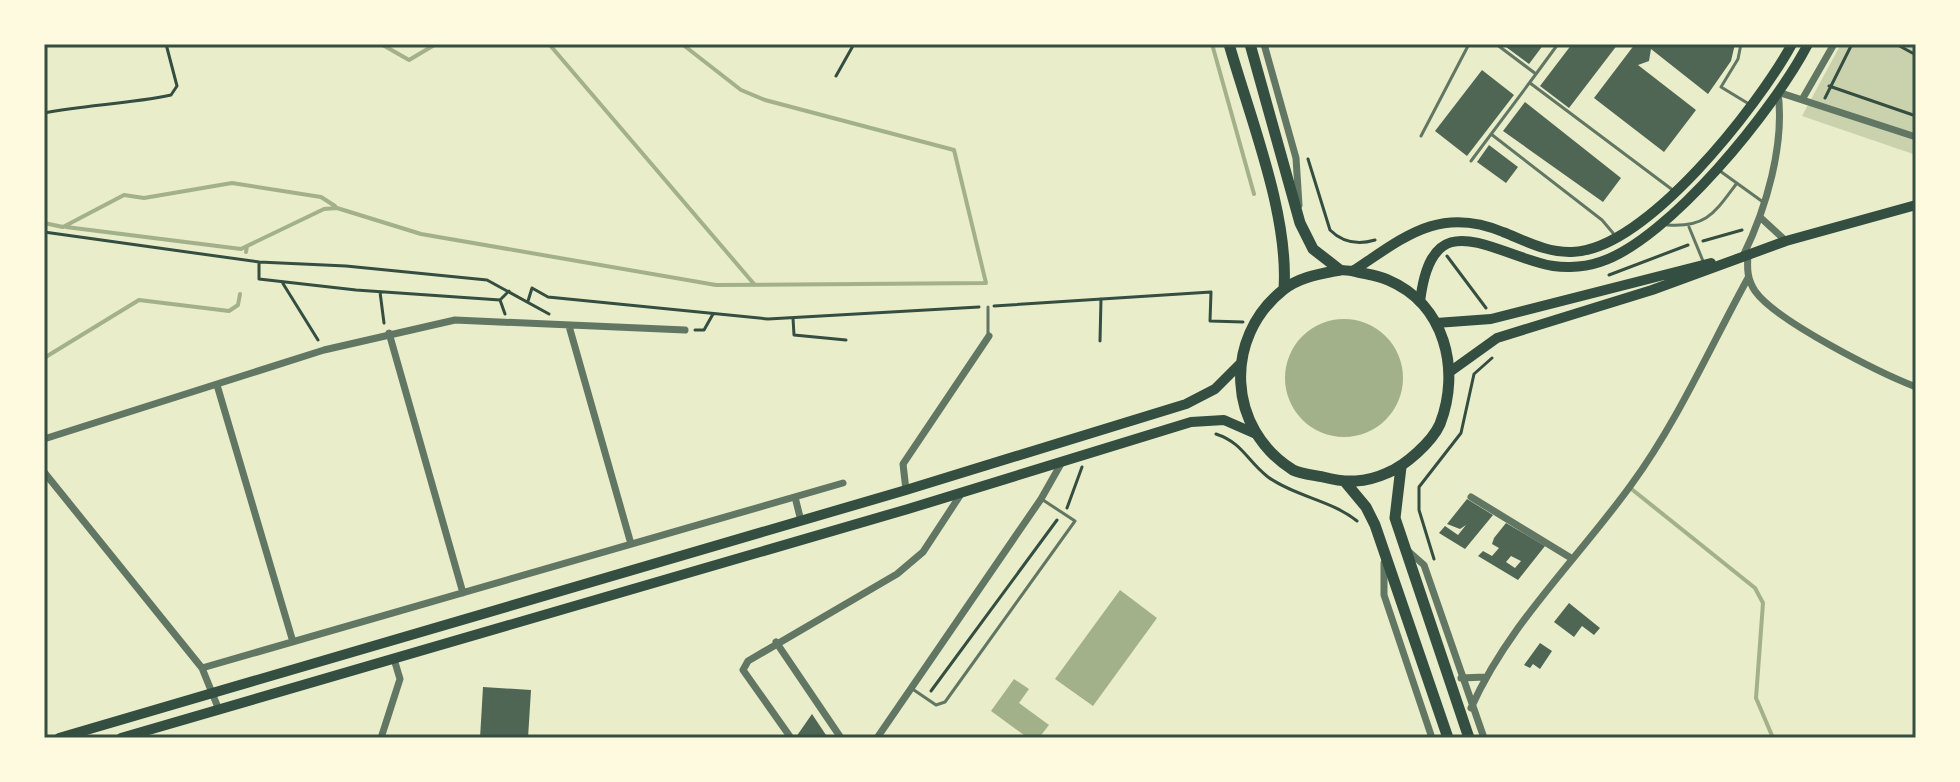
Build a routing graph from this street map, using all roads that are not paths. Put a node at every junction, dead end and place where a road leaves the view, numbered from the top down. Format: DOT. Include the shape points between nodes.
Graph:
graph roads {
  1 [pos="1229,44"];
  2 [pos="1250,44"];
  3 [pos="1264,44"];
  4 [pos="1469,44"];
  5 [pos="1496,44"];
  6 [pos="1558,44"];
  7 [pos="1741,44"];
  8 [pos="1792,44"];
  9 [pos="1808,44"];
  10 [pos="1834,44"];
  11 [pos="1536,74"];
  12 [pos="1530,83"];
  13 [pos="1778,92"];
  14 [pos="1803,98"];
  15 [pos="1751,105"];
  16 [pos="1491,134"];
  17 [pos="1421,136"];
  18 [pos="1916,137"];
  19 [pos="1471,161"];
  20 [pos="1717,169"];
  21 [pos="1737,183"];
  22 [pos="1674,192"];
  23 [pos="1764,203"];
  24 [pos="1916,205"];
  25 [pos="1761,218"];
  26 [pos="1300,223"];
  27 [pos="1660,224"];
  28 [pos="1689,227"];
  29 [pos="1618,239"];
  30 [pos="1786,241"];
  31 [pos="1745,255"];
  32 [pos="1703,263"];
  33 [pos="1721,263"];
  34 [pos="1346,271"];
  35 [pos="1748,278"];
  36 [pos="1284,289"];
  37 [pos="1420,302"];
  38 [pos="988,307"];
  39 [pos="1436,323"];
  40 [pos="569,326"];
  41 [pos="685,330"];
  42 [pos="389,333"];
  43 [pos="989,336"];
  44 [pos="1239,365"];
  45 [pos="1451,371"];
  46 [pos="217,385"];
  47 [pos="1916,387"];
  48 [pos="1256,434"];
  49 [pos="44,439"];
  50 [pos="1062,462"];
  51 [pos="1401,467"];
  52 [pos="44,472"];
  53 [pos="843,483"];
  54 [pos="1346,483"];
  55 [pos="906,490"];
  56 [pos="962,492"];
  57 [pos="795,497"];
  58 [pos="1471,497"];
  59 [pos="1041,499"];
  60 [pos="801,521"];
  61 [pos="631,544"];
  62 [pos="1403,545"];
  63 [pos="1385,553"];
  64 [pos="1571,558"];
  65 [pos="463,593"];
  66 [pos="293,642"];
  67 [pos="776,642"];
  68 [pos="394,659"];
  69 [pos="202,668"];
  70 [pos="1485,677"];
  71 [pos="1461,678"];
  72 [pos="913,689"];
  73 [pos="212,693"];
  74 [pos="1471,708"];
  75 [pos="219,710"];
  76 [pos="131,717"];
  77 [pos="138,736"];
  78 [pos="59,738"];
  79 [pos="121,738"];
  80 [pos="381,738"];
  81 [pos="791,738"];
  82 [pos="841,738"];
  83 [pos="877,738"];
  84 [pos="1432,738"];
  85 [pos="1448,738"];
  86 [pos="1469,738"];
  87 [pos="1484,738"];
  1 -- 36 [label="main road" via="1280,227"];
  2 -- 26 [label="main road"];
  3 -- 26 [label="street" via="1296,158"];
  4 -- 17 [label="lane"];
  5 -- 11 [label="lane"];
  6 -- 11 [label="lane"];
  7 -- 15 [label="lane" via="1721,87"];
  8 -- 15 [label="main road"];
  9 -- 13 [label="main road"];
  10 -- 14 [label="street"];
  11 -- 12 [label="lane"];
  12 -- 16 [label="lane"];
  12 -- 22 [label="lane"];
  13 -- 14 [label="street"];
  13 -- 20 [label="main road"];
  13 -- 23 [label="street" via="1781,114"];
  14 -- 18 [label="street"];
  15 -- 22 [label="main road"];
  16 -- 19 [label="lane"];
  16 -- 29 [label="lane" via="1602,220"];
  20 -- 21 [label="lane"];
  20 -- 27 [label="main road"];
  21 -- 23 [label="lane"];
  21 -- 28 [label="lane" via="1712,216"];
  22 -- 29 [label="main road"];
  23 -- 25 [label="street"];
  24 -- 30 [label="main road"];
  25 -- 30 [label="street"];
  25 -- 31 [label="street"];
  26 -- 34 [label="main road" via="1313,249"];
  27 -- 28 [label="lane"];
  27 -- 37 [label="main road" via="1627,251 1599,263 1568,267 1541,264 1485,242 1460,241 1439,248 1423,272"];
  28 -- 32 [label="lane"];
  29 -- 34 [label="main road" via="1597,249 1547,250 1494,228 1460,221 1418,228"];
  30 -- 31 [label="main road"];
  31 -- 33 [label="main road"];
  31 -- 35 [label="street"];
  32 -- 33 [label="main road"];
  32 -- 39 [label="main road" via="1491,319"];
  33 -- 45 [label="main road" via="1497,338"];
  34 -- 36 [label="main road" via="1310,276"];
  34 -- 37 [label="main road" via="1389,280"];
  35 -- 47 [label="street" via="1769,304 1844,353"];
  35 -- 64 [label="street" via="1662,440"];
  36 -- 44 [label="main road" via="1253,322"];
  37 -- 39 [label="main road"];
  38 -- 43 [label="lane"];
  39 -- 45 [label="main road"];
  40 -- 41 [label="street"];
  40 -- 42 [label="street" via="455,320"];
  40 -- 61 [label="street"];
  42 -- 46 [label="street"];
  42 -- 65 [label="street"];
  43 -- 55 [label="street" via="903,464"];
  44 -- 48 [label="main road" via="1241,401"];
  44 -- 55 [label="main road" via="1215,389 1186,404"];
  45 -- 51 [label="main road" via="1439,426"];
  46 -- 49 [label="street"];
  46 -- 66 [label="street"];
  48 -- 50 [label="main road" via="1224,420 1191,422"];
  48 -- 54 [label="main road" via="1294,471"];
  50 -- 56 [label="main road"];
  50 -- 59 [label="street"];
  51 -- 54 [label="main road" via="1375,479"];
  51 -- 62 [label="main road" via="1395,518"];
  52 -- 69 [label="street"];
  53 -- 57 [label="street"];
  54 -- 63 [label="main road" via="1366,507"];
  55 -- 60 [label="main road"];
  56 -- 67 [label="street" via="923,552 906,567"];
  56 -- 68 [label="main road"];
  57 -- 60 [label="street"];
  57 -- 61 [label="street"];
  58 -- 64 [label="street"];
  59 -- 72 [label="street"];
  59 -- 72 [label="lane" via="1075,521 945,702 936,705"];
  60 -- 73 [label="main road"];
  61 -- 65 [label="street"];
  62 -- 71 [label="street" via="1424,565"];
  62 -- 86 [label="main road"];
  63 -- 84 [label="street" via="1384,595"];
  63 -- 85 [label="main road"];
  64 -- 70 [label="street"];
  65 -- 66 [label="street"];
  66 -- 69 [label="street"];
  67 -- 81 [label="street" via="743,670"];
  67 -- 82 [label="street"];
  68 -- 75 [label="main road"];
  68 -- 80 [label="street" via="400,679"];
  69 -- 73 [label="street"];
  70 -- 71 [label="street"];
  70 -- 74 [label="street"];
  71 -- 74 [label="street"];
  72 -- 83 [label="street"];
  73 -- 75 [label="street"];
  73 -- 76 [label="main road"];
  74 -- 87 [label="street"];
  75 -- 77 [label="main road"];
  76 -- 77 [label="main road"];
  76 -- 78 [label="main road"];
  77 -- 79 [label="main road"];
}
